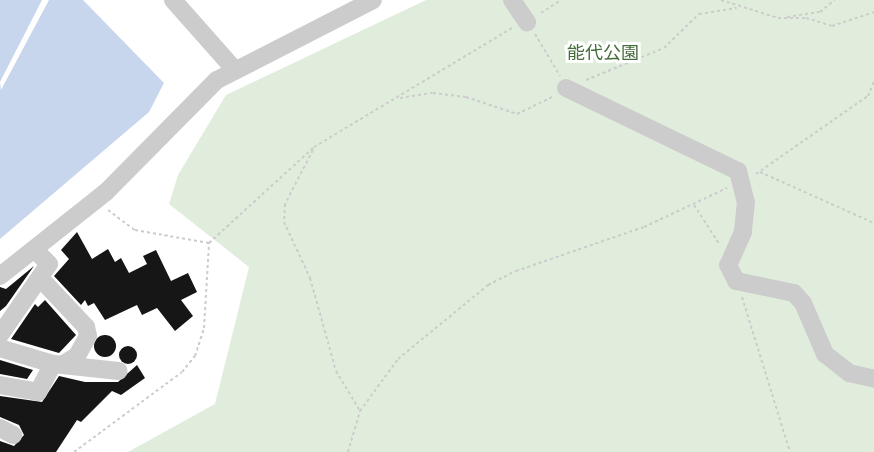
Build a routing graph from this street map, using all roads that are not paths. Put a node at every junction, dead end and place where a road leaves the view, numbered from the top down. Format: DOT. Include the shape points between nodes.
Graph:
graph roads {
  1 [pos="373,0"];
  2 [pos="512,0"];
  3 [pos="184,4"];
  4 [pos="527,22"];
  5 [pos="234,69"];
  6 [pos="566,88"];
  7 [pos="36,250"];
  8 [pos="0,276"];
  9 [pos="41,279"];
  10 [pos="0,335"];
  11 [pos="0,348"];
  12 [pos="58,364"];
  13 [pos="119,371"];
  14 [pos="874,379"];
  15 [pos="0,385"];
  1 -- 5 [label="street"];
  2 -- 4 [label="street"];
  3 -- 5 [label="street"];
  5 -- 7 [label="street" via="204,92 95,201"];
  6 -- 14 [label="street" via="738,171 746,202 743,232 728,265 736,281 794,293 803,303 825,354 849,373"];
  7 -- 8 [label="street"];
  7 -- 9 [label="street" via="49,264"];
  9 -- 10 [label="street"];
  9 -- 12 [label="street" via="86,327 88,336 77,356"];
  11 -- 12 [label="street"];
  12 -- 13 [label="street"];
  12 -- 15 [label="street" via="38,392"];
}
